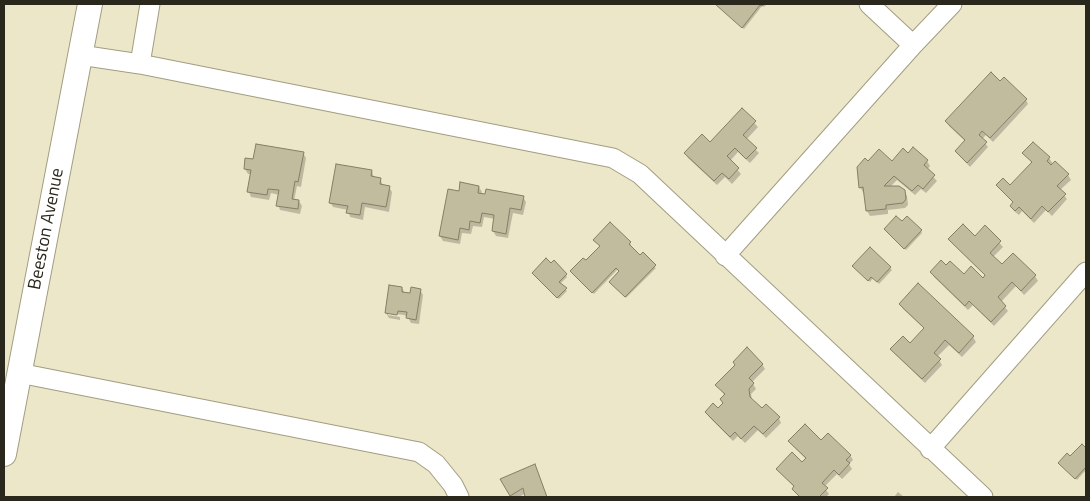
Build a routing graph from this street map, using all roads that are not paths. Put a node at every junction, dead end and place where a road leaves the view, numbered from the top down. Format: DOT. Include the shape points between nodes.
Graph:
graph roads {
  1 [pos="90,4"];
  2 [pos="150,4"];
  3 [pos="869,4"];
  4 [pos="952,4"];
  5 [pos="913,45"];
  6 [pos="80,55"];
  7 [pos="140,64"];
  8 [pos="725,256"];
  9 [pos="1086,272"];
  10 [pos="19,373"];
  11 [pos="930,448"];
  12 [pos="4,454"];
  13 [pos="459,497"];
  14 [pos="983,497"];
  1 -- 6 [label="street, Beeston Avenue"];
  2 -- 7 [label="street"];
  3 -- 5 [label="street"];
  4 -- 5 [label="street"];
  5 -- 8 [label="street"];
  6 -- 7 [label="street"];
  6 -- 10 [label="street, Beeston Avenue"];
  7 -- 8 [label="street" via="613,158 640,174"];
  8 -- 11 [label="street"];
  9 -- 11 [label="street"];
  10 -- 12 [label="street, Beeston Avenue"];
  10 -- 13 [label="street" via="419,452 436,464"];
  11 -- 14 [label="street"];
}
